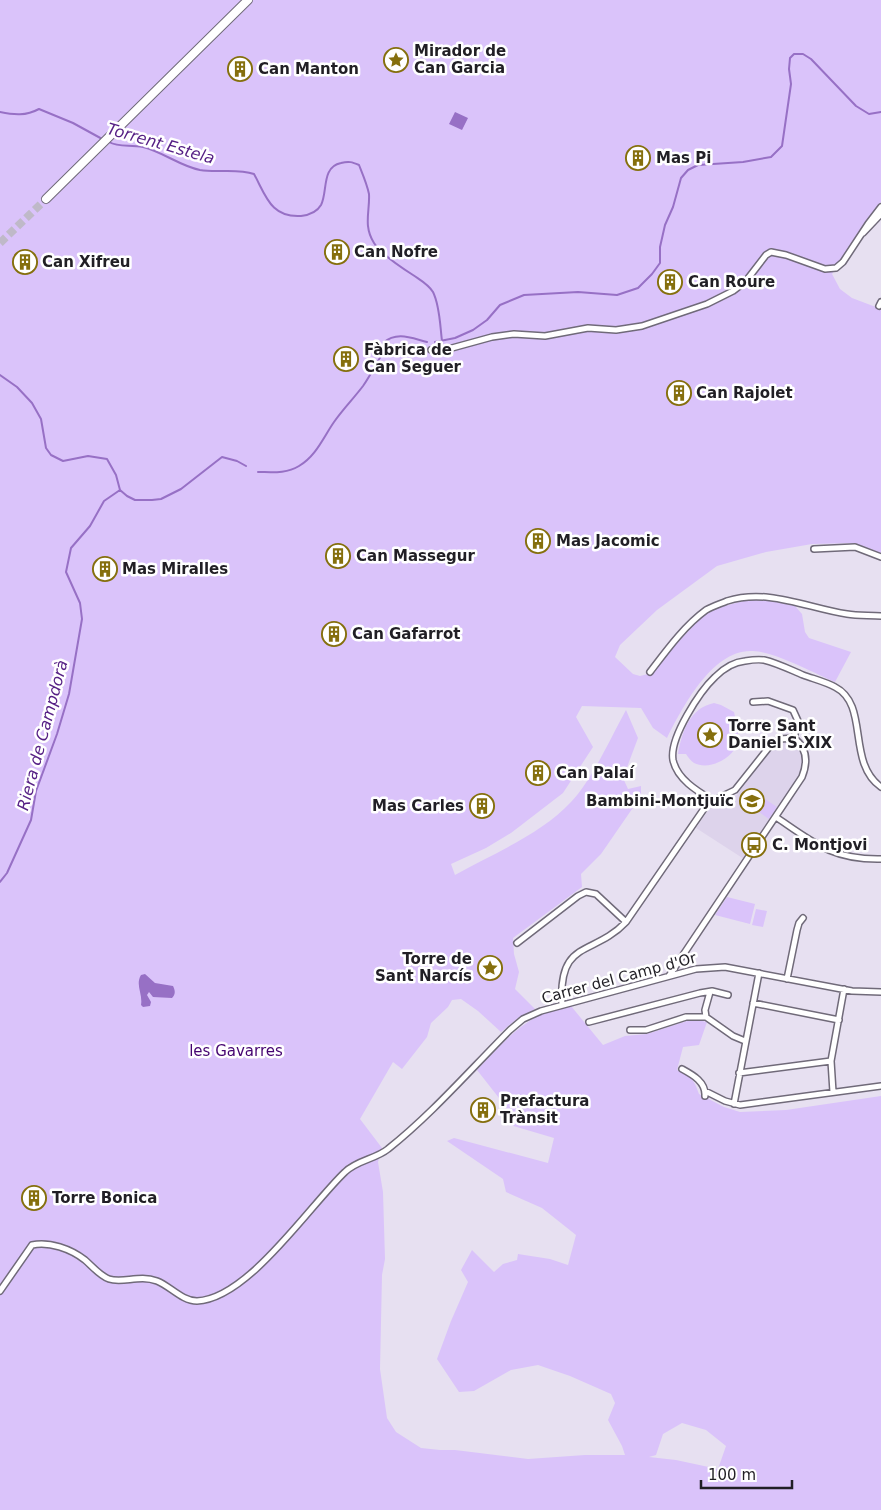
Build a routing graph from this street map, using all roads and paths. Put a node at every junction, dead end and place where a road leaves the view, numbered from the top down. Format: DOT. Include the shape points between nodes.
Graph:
graph roads {
  1 [pos="248,0"];
  2 [pos="46,199"];
  3 [pos="881,207"];
  4 [pos="881,214"];
  5 [pos="861,235"];
  6 [pos="430,350"];
  7 [pos="814,549"];
  8 [pos="881,558"];
  9 [pos="881,616"];
  10 [pos="650,672"];
  11 [pos="753,702"];
  12 [pos="794,738"];
  13 [pos="881,787"];
  14 [pos="712,800"];
  15 [pos="776,818"];
  16 [pos="881,859"];
  17 [pos="803,918"];
  18 [pos="626,922"];
  19 [pos="517,943"];
  20 [pos="758,973"];
  21 [pos="668,977"];
  22 [pos="787,979"];
  23 [pos="844,989"];
  24 [pos="710,992"];
  25 [pos="881,992"];
  26 [pos="728,995"];
  27 [pos="753,1003"];
  28 [pos="562,1005"];
  29 [pos="706,1016"];
  30 [pos="839,1020"];
  31 [pos="589,1022"];
  32 [pos="630,1030"];
  33 [pos="745,1041"];
  34 [pos="831,1061"];
  35 [pos="682,1069"];
  36 [pos="739,1073"];
  37 [pos="881,1086"];
  38 [pos="833,1092"];
  39 [pos="734,1104"];
  40 [pos="0,1291"];
  1 -- 2 [label="highway"];
  3 -- 5 [label="street"];
  4 -- 5 [label="street"];
  5 -- 6 [label="street" via="836,268 825,269 786,254 771,252 733,291 707,304 642,326 577,330 545,336 514,334 484,338 441,351"];
  7 -- 8 [label="street" via="855,547"];
  9 -- 10 [label="street" via="847,614 773,598 742,597 705,611"];
  11 -- 12 [label="street" via="775,703 793,710 798,721"];
  12 -- 14 [label="street" via="780,740 770,746 736,790"];
  12 -- 15 [label="street" via="805,754 806,766"];
  13 -- 14 [label="street" via="870,777 863,763 853,707 845,695 834,687 764,660 752,660 736,663 714,678 687,714 675,743 673,756 677,771 691,786"];
  14 -- 18 [label="street"];
  15 -- 16 [label="street" via="833,852 853,858"];
  15 -- 21 [label="street"];
  17 -- 22 [label="street" via="797,930"];
  18 -- 19 [label="street" via="596,894 586,892"];
  18 -- 28 [label="street" via="609,937 574,955 564,975"];
  20 -- 21 [label="street, Carrer del Camp d'Or" via="713,967"];
  20 -- 22 [label="street, Carrer del Camp d'Or"];
  20 -- 27 [label="street"];
  21 -- 28 [label="street, Carrer del Camp d'Or"];
  22 -- 23 [label="street, Carrer del Camp d'Or"];
  23 -- 25 [label="street, Carrer del Camp d'Or"];
  23 -- 30 [label="street"];
  24 -- 26 [label="street"];
  24 -- 29 [label="street"];
  24 -- 31 [label="street"];
  27 -- 30 [label="street"];
  27 -- 33 [label="street"];
  28 -- 40 [label="street, Carrer del Camp d'Or" via="531,1015 510,1030 414,1127 386,1151 356,1163 346,1171 295,1230 230,1290 196,1301 149,1278 109,1279 83,1258 42,1243 32,1246"];
  29 -- 32 [label="street" via="686,1017 646,1030"];
  29 -- 33 [label="street"];
  30 -- 34 [label="street"];
  33 -- 36 [label="street"];
  34 -- 36 [label="street"];
  34 -- 38 [label="street"];
  35 -- 39 [label="street" via="699,1081 705,1094"];
  36 -- 39 [label="street"];
  37 -- 38 [label="street"];
  38 -- 39 [label="street"];
}
